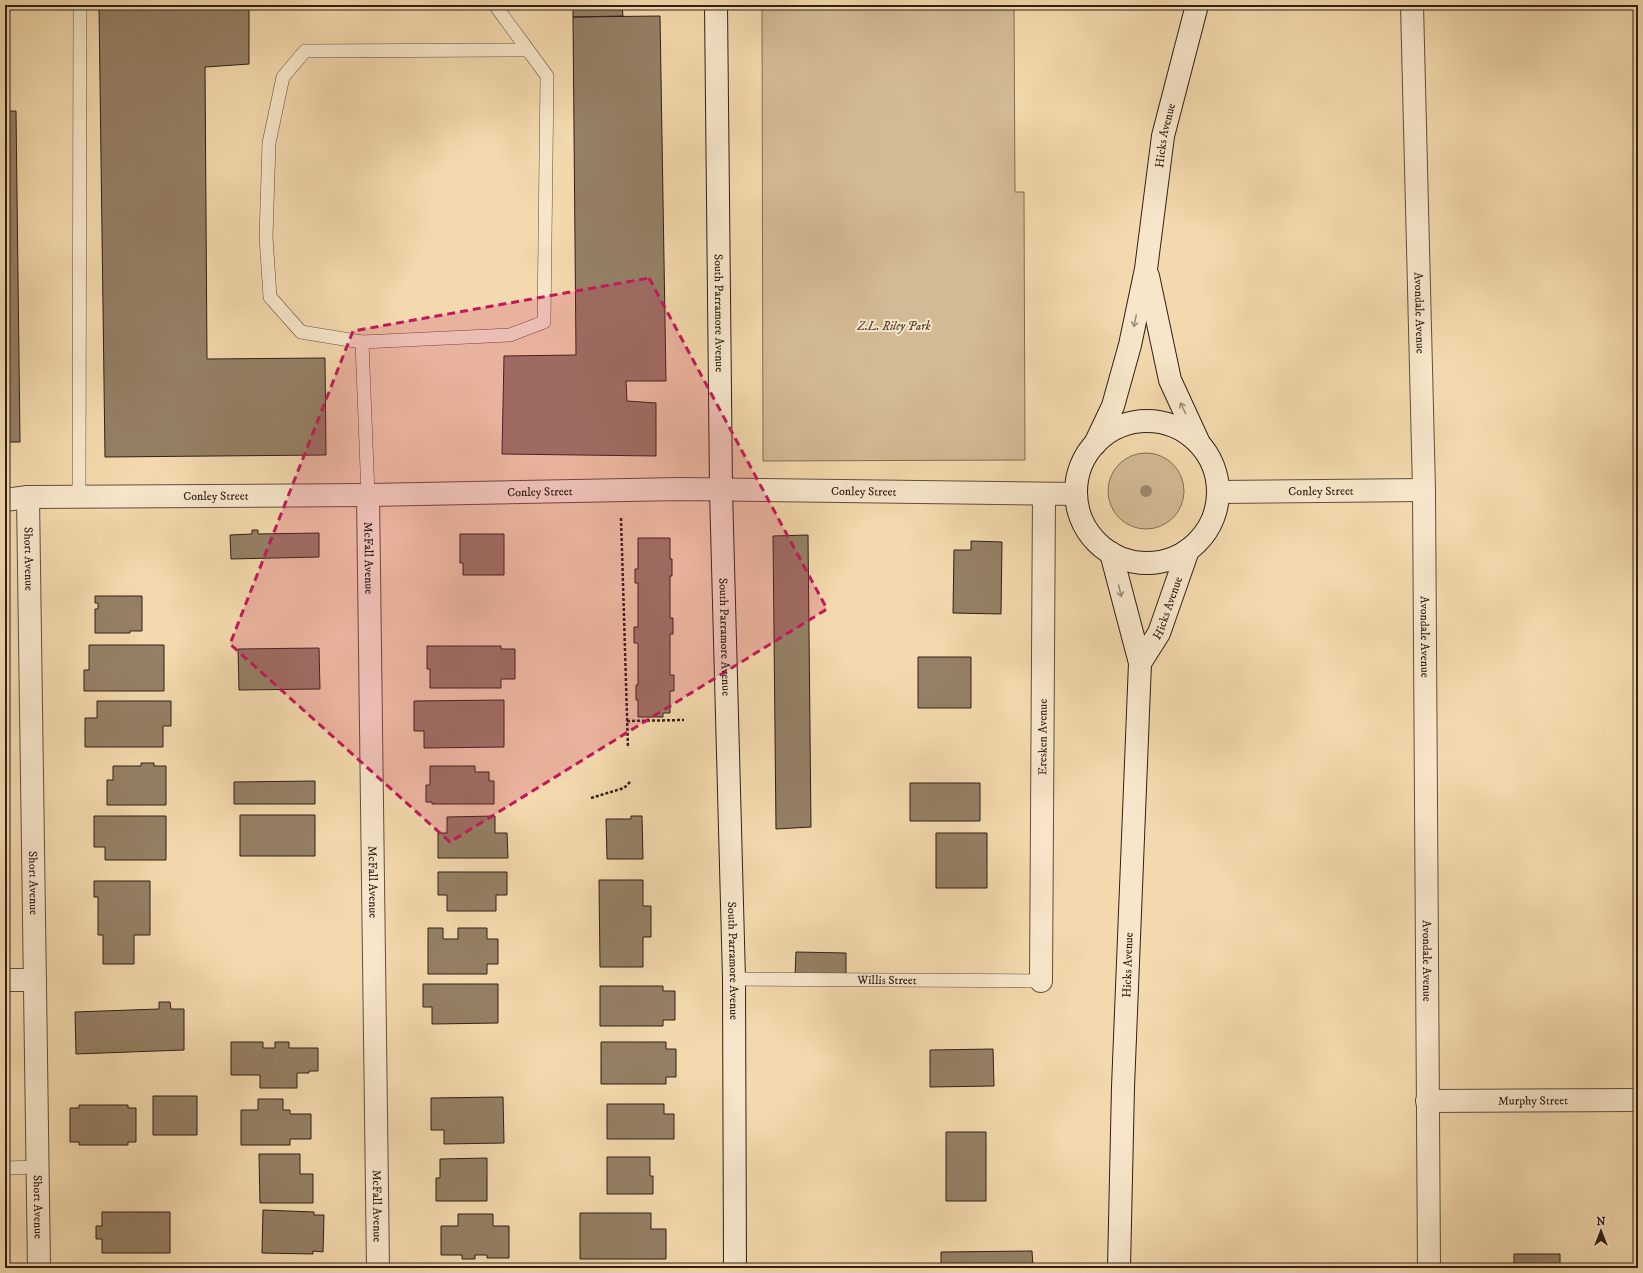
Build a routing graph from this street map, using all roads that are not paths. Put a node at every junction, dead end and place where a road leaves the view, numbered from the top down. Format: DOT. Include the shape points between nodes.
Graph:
graph roads {
  1 [pos="80,5"];
  2 [pos="495,5"];
  3 [pos="716,5"];
  4 [pos="1197,5"];
  5 [pos="1412,5"];
  6 [pos="528,50"];
  7 [pos="1146,269"];
  8 [pos="362,342"];
  9 [pos="1095,444"];
  10 [pos="1200,444"];
  11 [pos="721,490"];
  12 [pos="1424,490"];
  13 [pos="1219,492"];
  14 [pos="1044,494"];
  15 [pos="1076,494"];
  16 [pos="368,495"];
  17 [pos="28,497"];
  18 [pos="79,497"];
  19 [pos="5,500"];
  20 [pos="1188,550"];
  21 [pos="1111,553"];
  22 [pos="1140,662"];
  23 [pos="734,979"];
  24 [pos="5,980"];
  25 [pos="35,980"];
  26 [pos="1041,981"];
  27 [pos="1638,1100"];
  28 [pos="1428,1101"];
  29 [pos="37,1167"];
  30 [pos="5,1168"];
  31 [pos="39,1268"];
  32 [pos="378,1268"];
  33 [pos="735,1268"];
  34 [pos="1119,1268"];
  35 [pos="1429,1268"];
  1 -- 18 [label="lane"];
  2 -- 6 [label="lane"];
  3 -- 11 [label="street, South Parramore Avenue"];
  4 -- 7 [label="street, Hicks Avenue" via="1164,136"];
  5 -- 12 [label="street, Avondale Avenue"];
  6 -- 8 [label="lane" via="547,76 544,322 510,335"];
  6 -- 8 [label="lane" via="305,51 283,76 269,143 266,237 270,297 301,332"];
  7 -- 9 [label="street, Hicks Avenue, one-way" via="1130,344 1113,406"];
  10 -- 7 [label="street, Hicks Avenue, one-way" via="1170,380"];
  8 -- 16 [label="lane"];
  9 -- 10 [label="street" via="1108,433 1124,425 1141,421 1173,426"];
  9 -- 15 [label="street" via="1079,470"];
  10 -- 13 [label="street" via="1214,466"];
  11 -- 14 [label="street, Conley Street"];
  11 -- 16 [label="street, Conley Street"];
  11 -- 23 [label="street, South Parramore Avenue"];
  12 -- 13 [label="street, Conley Street"];
  12 -- 28 [label="street, Avondale Avenue"];
  13 -- 20 [label="street" via="1212,523 1201,539"];
  14 -- 15 [label="street, Conley Street"];
  14 -- 26 [label="street, Eresken Avenue"];
  15 -- 21 [label="street" via="1079,512 1086,529"];
  16 -- 18 [label="street, Conley Street"];
  16 -- 32 [label="street, McFall Avenue"];
  17 -- 18 [label="street, Conley Street"];
  17 -- 19 [label="street, Conley Street"];
  17 -- 25 [label="street, Short Avenue"];
  20 -- 21 [label="street" via="1169,560 1147,563 1128,560"];
  20 -- 22 [label="street, Hicks Avenue" via="1159,633"];
  21 -- 22 [label="street, Hicks Avenue, one-way"];
  22 -- 34 [label="street, Hicks Avenue" via="1122,1087"];
  23 -- 26 [label="lane, Willis Street"];
  23 -- 33 [label="street, South Parramore Avenue"];
  24 -- 25 [label="street"];
  25 -- 29 [label="street, Short Avenue"];
  27 -- 28 [label="street, Murphy Street"];
  28 -- 35 [label="street, Avondale Avenue"];
  29 -- 30 [label="lane"];
  29 -- 31 [label="street, Short Avenue"];
}
